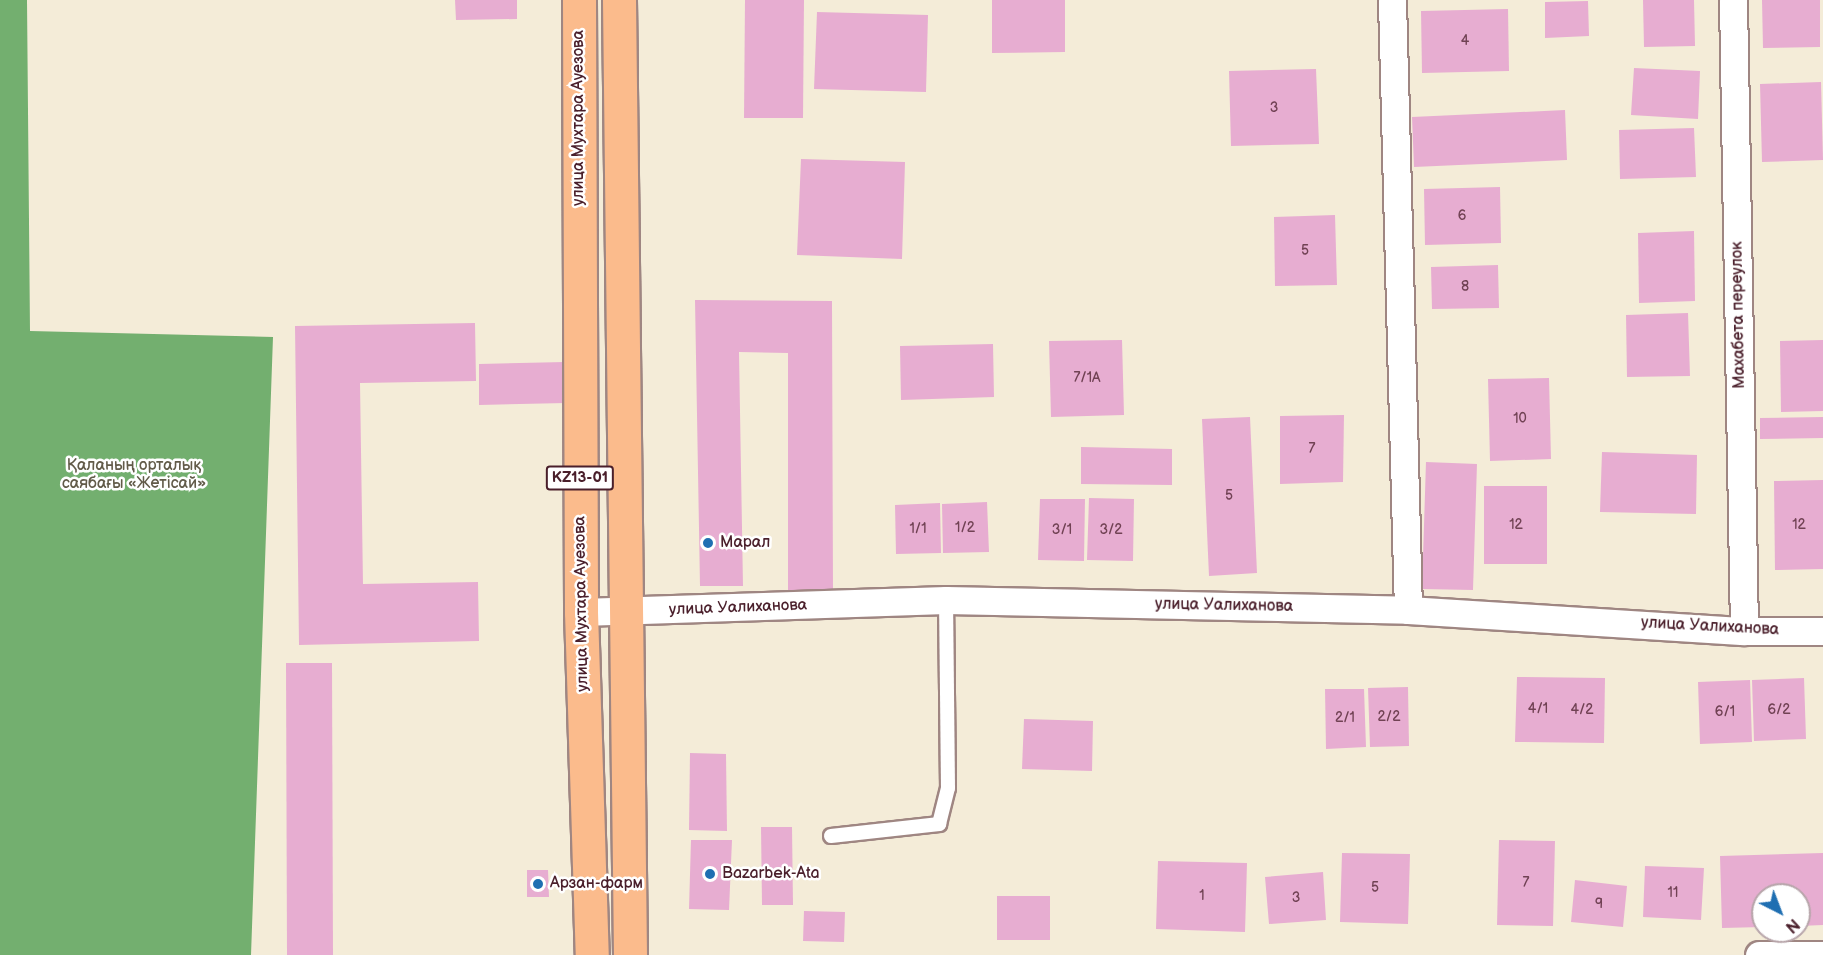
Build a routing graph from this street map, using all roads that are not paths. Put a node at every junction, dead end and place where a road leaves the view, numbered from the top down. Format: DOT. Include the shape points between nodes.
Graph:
graph roads {
  1 [pos="579,0"];
  2 [pos="620,0"];
  3 [pos="1392,0"];
  4 [pos="1733,0"];
  5 [pos="946,600"];
  6 [pos="1408,610"];
  7 [pos="581,612"];
  8 [pos="625,612"];
  9 [pos="1744,631"];
  10 [pos="1823,631"];
  11 [pos="831,836"];
  12 [pos="592,955"];
  13 [pos="630,955"];
  14 [pos="1759,955"];
  15 [pos="1823,955"];
  1 -- 7 [label="main road, улица Мухтара Ауезова / KZ13-01"];
  2 -- 8 [label="main road, KZ13-01"];
  3 -- 6 [label="street"];
  4 -- 9 [label="street, Махабета переулок"];
  5 -- 6 [label="street, улица Уалиханова"];
  5 -- 8 [label="street, улица Уалиханова"];
  5 -- 11 [label="lane" via="948,788 939,824"];
  6 -- 9 [label="street, улица Уалиханова"];
  7 -- 8 [label="street, улица Уалиханова"];
  7 -- 12 [label="main road, улица Мухтара Ауезова / KZ13-01"];
  8 -- 13 [label="main road, KZ13-01"];
  9 -- 10 [label="street, улица Уалиханова"];
  14 -- 15 [label="street"];
}
